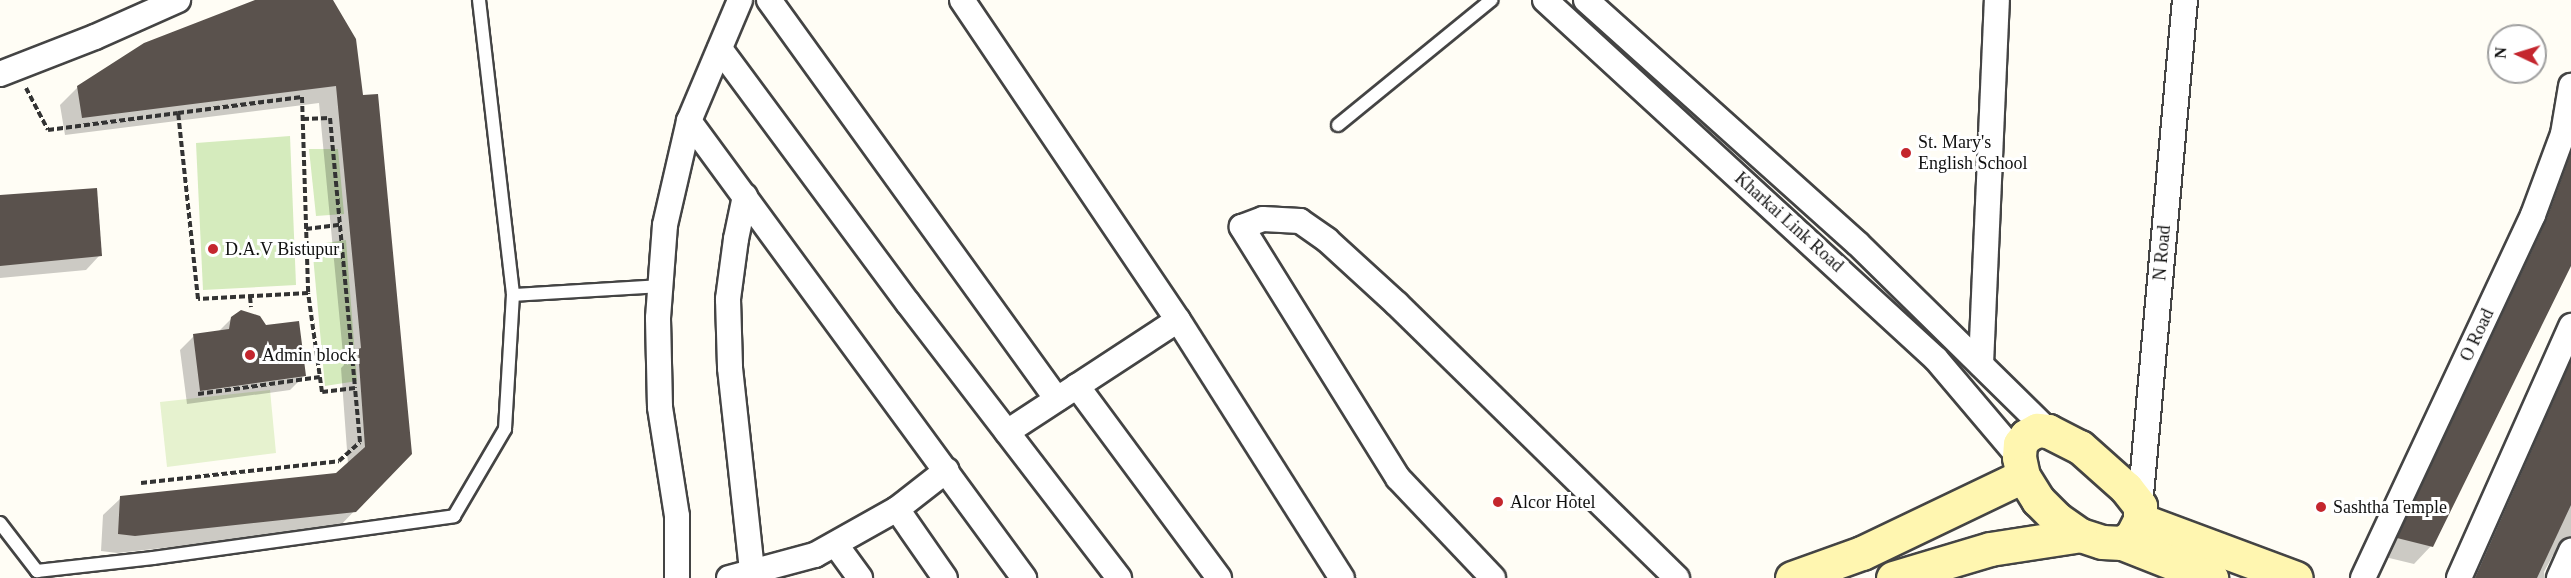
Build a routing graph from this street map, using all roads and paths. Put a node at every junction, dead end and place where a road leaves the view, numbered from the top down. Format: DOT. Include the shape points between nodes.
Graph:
graph roads {
  1 [pos="178,0"];
  2 [pos="479,0"];
  3 [pos="740,0"];
  4 [pos="769,0"];
  5 [pos="963,0"];
  6 [pos="1491,0"];
  7 [pos="1545,0"];
  8 [pos="1586,0"];
  9 [pos="1997,0"];
  10 [pos="2185,0"];
  11 [pos="720,49"];
  12 [pos="8,71"];
  13 [pos="2571,86"];
  14 [pos="178,113"];
  15 [pos="303,119"];
  16 [pos="689,121"];
  17 [pos="1338,125"];
  18 [pos="745,196"];
  19 [pos="340,225"];
  20 [pos="306,229"];
  21 [pos="660,286"];
  22 [pos="308,293"];
  23 [pos="513,294"];
  24 [pos="250,297"];
  25 [pos="251,307"];
  26 [pos="1178,320"];
  27 [pos="2571,326"];
  28 [pos="1981,364"];
  29 [pos="320,377"];
  30 [pos="1077,386"];
  31 [pos="355,388"];
  32 [pos="198,394"];
  33 [pos="1057,399"];
  34 [pos="2048,431"];
  35 [pos="1006,432"];
  36 [pos="2021,466"];
  37 [pos="947,470"];
  38 [pos="141,483"];
  39 [pos="897,509"];
  40 [pos="0,523"];
  41 [pos="2134,523"];
  42 [pos="2080,535"];
  43 [pos="836,545"];
  44 [pos="2571,551"];
  45 [pos="1942,571"];
  46 [pos="769,572"];
  47 [pos="677,578"];
  48 [pos="729,578"];
  49 [pos="860,578"];
  50 [pos="945,578"];
  51 [pos="1024,578"];
  52 [pos="1119,578"];
  53 [pos="1219,578"];
  54 [pos="1342,578"];
  55 [pos="1492,578"];
  56 [pos="1677,578"];
  57 [pos="1792,578"];
  58 [pos="1893,578"];
  59 [pos="2211,578"];
  60 [pos="2296,578"];
  61 [pos="2363,578"];
  62 [pos="2459,578"];
  63 [pos="2559,578"];
  1 -- 12 [label="street"];
  2 -- 23 [label="lane"];
  3 -- 11 [label="street"];
  4 -- 33 [label="street"];
  5 -- 26 [label="street"];
  6 -- 17 [label="lane"];
  7 -- 36 [label="street, Kharkai Link Road" via="1936,359"];
  8 -- 28 [label="street" via="1858,244"];
  9 -- 28 [label="street"];
  10 -- 41 [label="street, N Road"];
  11 -- 16 [label="street"];
  11 -- 35 [label="street"];
  12 -- 14 [label="path" via="48,130"];
  13 -- 61 [label="street, O Road" via="2563,134 2533,215"];
  14 -- 15 [label="path" via="302,98"];
  14 -- 24 [label="path" via="198,299"];
  15 -- 19 [label="path" via="330,118"];
  15 -- 20 [label="path"];
  16 -- 18 [label="street"];
  16 -- 21 [label="street" via="665,225"];
  18 -- 37 [label="street"];
  18 -- 46 [label="street" via="728,299 730,368"];
  19 -- 20 [label="path"];
  19 -- 31 [label="path"];
  20 -- 22 [label="path"];
  21 -- 23 [label="lane"];
  21 -- 47 [label="street" via="660,407 677,516"];
  22 -- 24 [label="path"];
  22 -- 29 [label="path"];
  23 -- 40 [label="lane" via="504,429 454,516 37,571"];
  24 -- 25 [label="path"];
  26 -- 30 [label="street"];
  26 -- 54 [label="street"];
  27 -- 62 [label="street"];
  28 -- 34 [label="street"];
  29 -- 31 [label="path" via="322,392"];
  29 -- 32 [label="path"];
  30 -- 33 [label="street"];
  30 -- 53 [label="street"];
  31 -- 38 [label="path" via="360,442 339,461"];
  33 -- 35 [label="street"];
  34 -- 36 [label="main road" via="2037,430 2026,436 2020,444"];
  34 -- 41 [label="main road" via="2080,447 2126,488"];
  35 -- 52 [label="street"];
  36 -- 42 [label="main road" via="2038,500"];
  36 -- 57 [label="main road" via="1862,554"];
  37 -- 39 [label="street"];
  37 -- 51 [label="street"];
  39 -- 43 [label="street"];
  39 -- 50 [label="street"];
  41 -- 42 [label="main road" via="2102,542"];
  41 -- 59 [label="main road"];
  41 -- 60 [label="main road"];
  42 -- 45 [label="main road" via="1990,549"];
  43 -- 46 [label="street"];
  43 -- 49 [label="street"];
  44 -- 63 [label="street"];
  45 -- 58 [label="main road"];
  46 -- 48 [label="street"];
  55 -- 56 [label="street" via="1398,478 1242,227 1263,219 1300,221 1327,240"];
}
